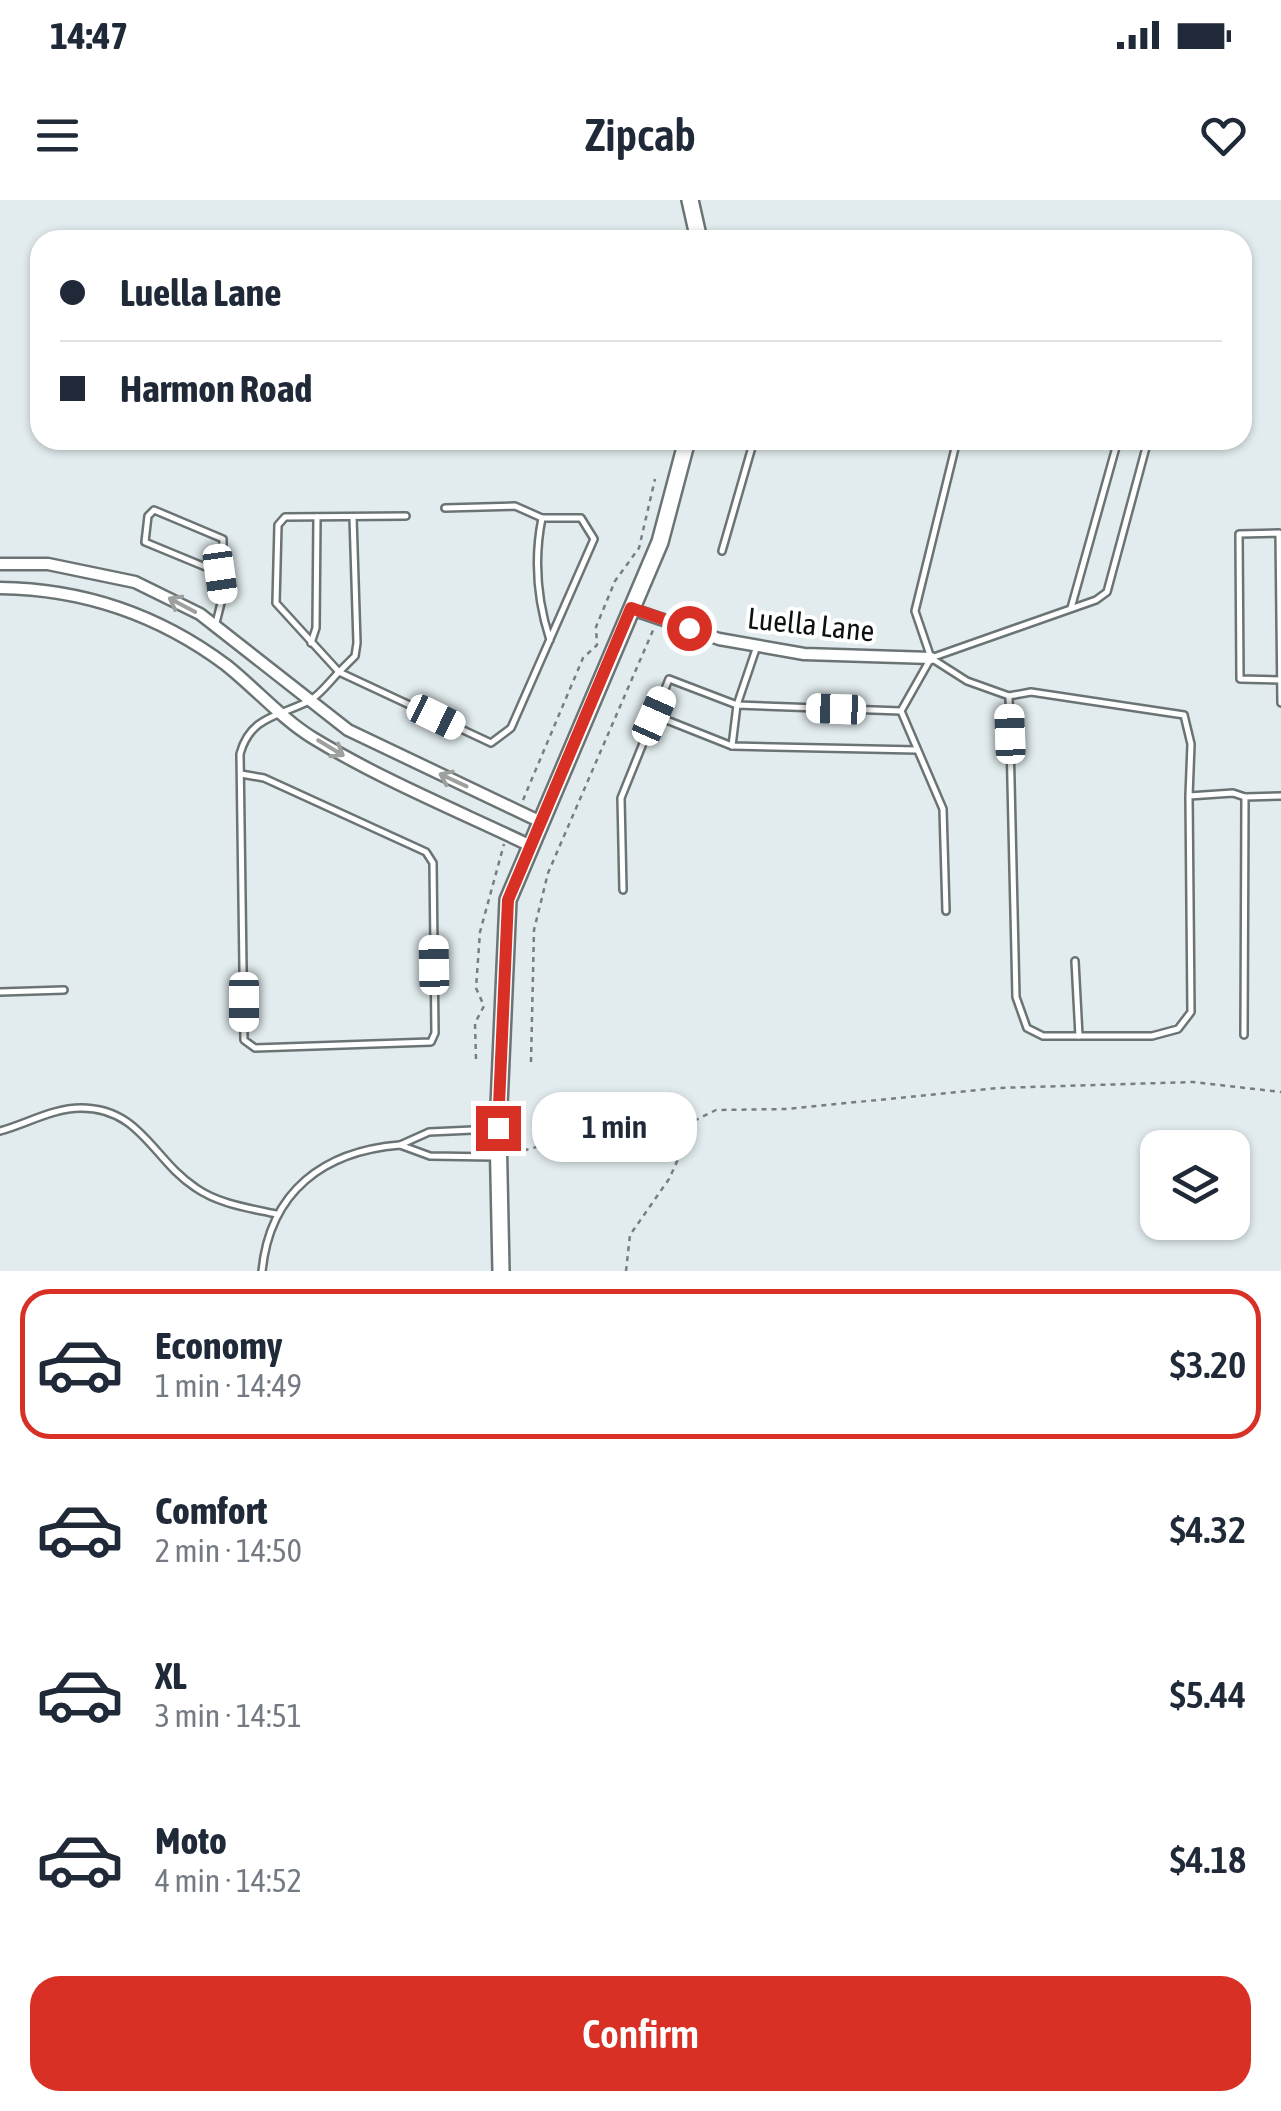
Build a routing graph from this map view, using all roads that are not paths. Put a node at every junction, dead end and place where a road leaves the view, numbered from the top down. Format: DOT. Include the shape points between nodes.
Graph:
graph roads {
  1 [pos="690,200"];
  2 [pos="697,230"];
  3 [pos="685,450"];
  4 [pos="751,450"];
  5 [pos="955,450"];
  6 [pos="1115,450"];
  7 [pos="1145,450"];
  8 [pos="445,508"];
  9 [pos="406,516"];
  10 [pos="317,517"];
  11 [pos="353,517"];
  12 [pos="542,518"];
  13 [pos="722,551"];
  14 [pos="0,564"];
  15 [pos="220,574"];
  16 [pos="0,588"];
  17 [pos="631,608"];
  18 [pos="1071,608"];
  19 [pos="216,626"];
  20 [pos="550,640"];
  21 [pos="310,643"];
  22 [pos="757,646"];
  23 [pos="931,658"];
  24 [pos="339,672"];
  25 [pos="1280,680"];
  26 [pos="1008,696"];
  27 [pos="312,700"];
  28 [pos="1281,703"];
  29 [pos="737,706"];
  30 [pos="280,710"];
  31 [pos="902,711"];
  32 [pos="654,716"];
  33 [pos="732,746"];
  34 [pos="917,750"];
  35 [pos="241,774"];
  36 [pos="1189,796"];
  37 [pos="1281,796"];
  38 [pos="1245,798"];
  39 [pos="541,822"];
  40 [pos="531,846"];
  41 [pos="623,890"];
  42 [pos="946,911"];
  43 [pos="1075,961"];
  44 [pos="64,990"];
  45 [pos="0,992"];
  46 [pos="1244,1035"];
  47 [pos="1079,1036"];
  48 [pos="498,1128"];
  49 [pos="0,1132"];
  50 [pos="400,1144"];
  51 [pos="499,1157"];
  52 [pos="276,1214"];
  53 [pos="262,1271"];
  54 [pos="501,1271"];
  1 -- 2 [label="street"];
  3 -- 17 [label="street" via="660,542"];
  4 -- 13 [label="lane"];
  5 -- 23 [label="lane" via="915,611"];
  6 -- 18 [label="lane"];
  7 -- 18 [label="lane" via="1108,592"];
  8 -- 12 [label="lane" via="515,506"];
  9 -- 11 [label="lane"];
  10 -- 11 [label="lane"];
  10 -- 21 [label="lane" via="316,628"];
  10 -- 21 [label="lane" via="285,517 278,525 276,604"];
  11 -- 24 [label="lane" via="358,643"];
  12 -- 20 [label="lane" via="540,610"];
  12 -- 20 [label="lane" via="581,518 594,538"];
  19 -- 14 [label="street, one-way" via="115,575"];
  15 -- 15 [label="lane" via="223,539 154,510 148,516 145,542"];
  15 -- 19 [label="lane" via="224,596"];
  16 -- 30 [label="street" via="55,592 136,612 224,664"];
  17 -- 22 [label="street, Luella Lane"];
  17 -- 39 [label="street"];
  18 -- 23 [label="lane"];
  19 -- 27 [label="street"];
  20 -- 24 [label="lane" via="511,728 491,744"];
  21 -- 24 [label="lane"];
  22 -- 23 [label="street, Luella Lane"];
  22 -- 29 [label="lane"];
  23 -- 26 [label="lane"];
  23 -- 31 [label="lane"];
  24 -- 27 [label="lane"];
  25 -- 25 [label="lane" via="1279,533 1239,534 1240,679"];
  25 -- 28 [label="lane"];
  26 -- 36 [label="lane" via="1031,692 1184,715"];
  26 -- 47 [label="lane" via="1016,997 1026,1028 1043,1036"];
  27 -- 30 [label="lane"];
  39 -- 27 [label="street, one-way" via="348,730"];
  29 -- 31 [label="lane"];
  29 -- 32 [label="lane" via="670,679"];
  29 -- 33 [label="lane"];
  30 -- 35 [label="lane" via="244,739"];
  30 -- 40 [label="street, one-way" via="344,756"];
  31 -- 34 [label="lane"];
  32 -- 33 [label="lane"];
  32 -- 41 [label="lane" via="620,798"];
  33 -- 34 [label="lane"];
  34 -- 42 [label="lane" via="944,809"];
  35 -- 35 [label="lane" via="244,1040 255,1048 430,1042 433,863 426,852 264,778"];
  36 -- 38 [label="lane"];
  36 -- 47 [label="lane" via="1190,1012 1178,1029 1152,1036"];
  37 -- 38 [label="lane"];
  38 -- 46 [label="lane"];
  39 -- 40 [label="street"];
  40 -- 48 [label="street" via="508,900"];
  43 -- 47 [label="lane"];
  44 -- 45 [label="lane"];
  48 -- 50 [label="lane" via="429,1132"];
  48 -- 51 [label="street"];
  49 -- 52 [label="lane" via="70,1108 116,1114 142,1130 195,1188"];
  50 -- 51 [label="lane" via="430,1156"];
  50 -- 52 [label="lane" via="329,1161 298,1184"];
  51 -- 54 [label="street"];
  52 -- 53 [label="lane"];
}
